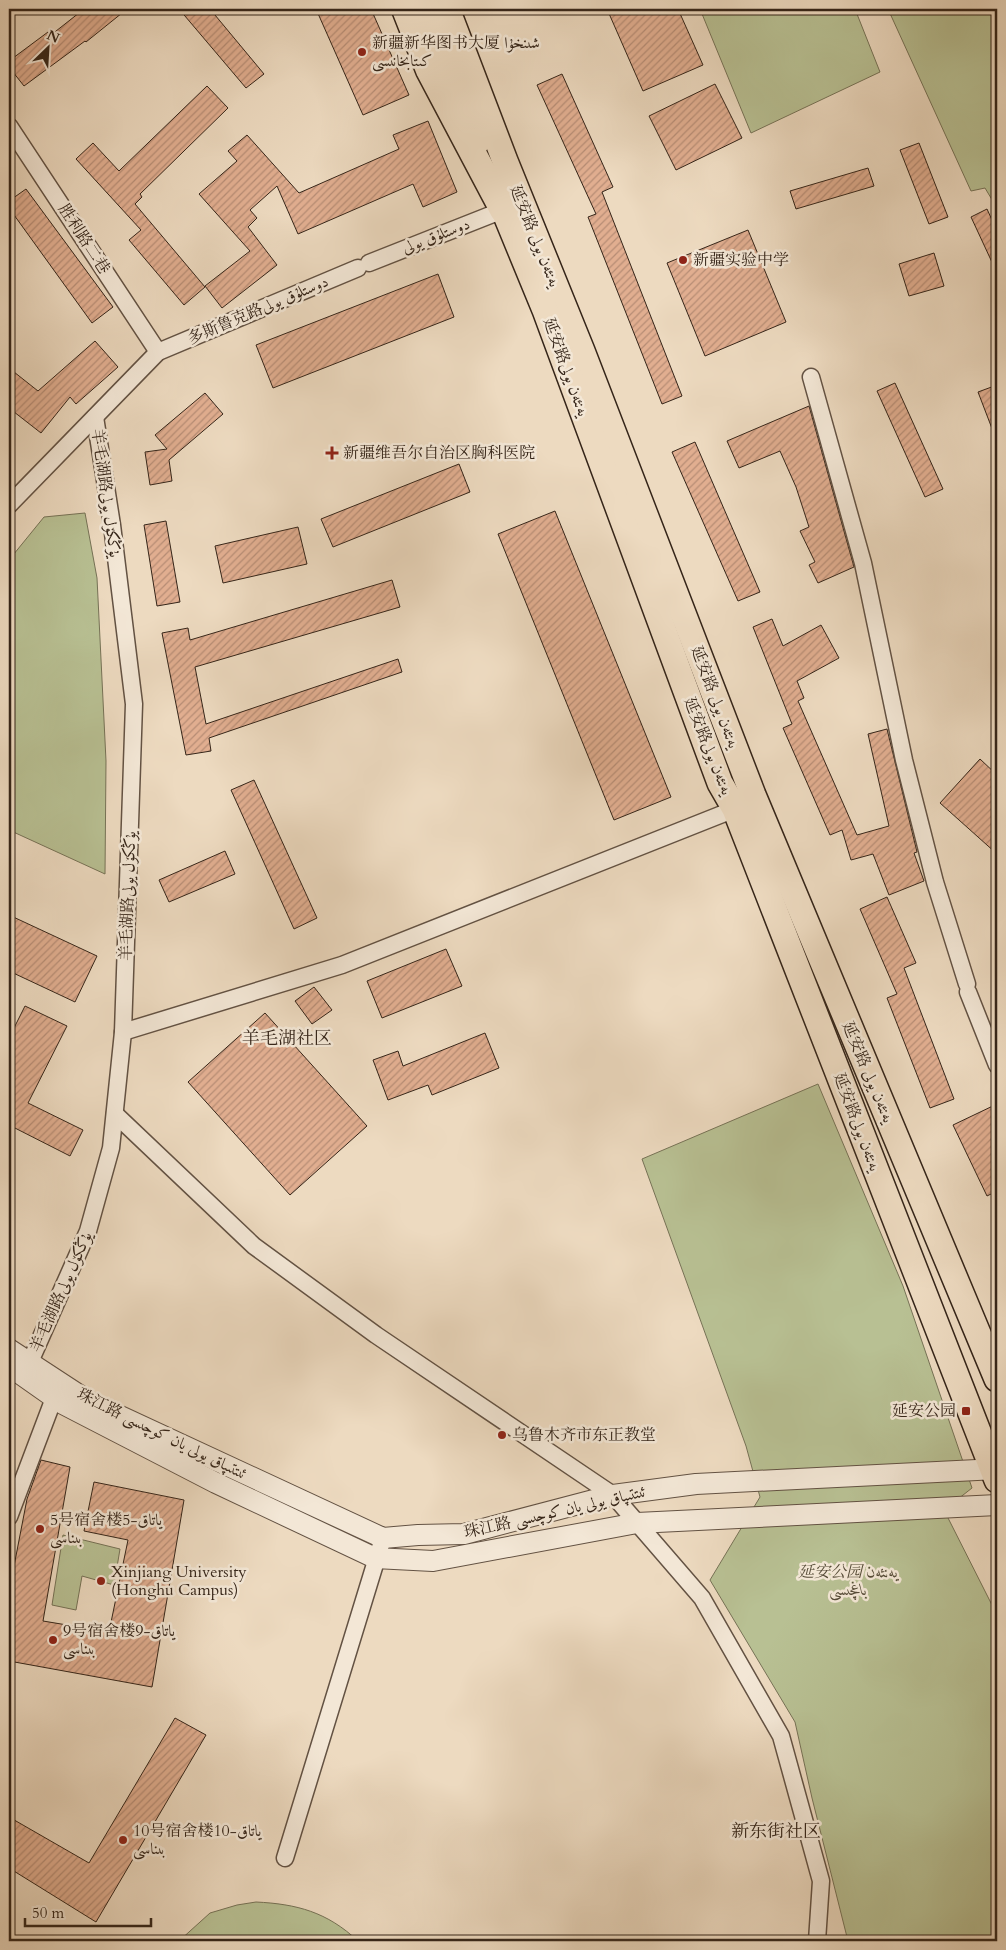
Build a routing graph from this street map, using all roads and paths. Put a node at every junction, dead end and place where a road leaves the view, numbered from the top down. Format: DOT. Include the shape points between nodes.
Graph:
graph roads {
  1 [pos="405,9"];
  2 [pos="427,9"];
  3 [pos="447,9"];
  4 [pos="9,126"];
  5 [pos="503,210"];
  6 [pos="363,266"];
  7 [pos="158,352"];
  8 [pos="810,376"];
  9 [pos="95,417"];
  10 [pos="9,505"];
  11 [pos="735,809"];
  12 [pos="123,1032"];
  13 [pos="997,1065"];
  14 [pos="115,1114"];
  15 [pos="9,1349"];
  16 [pos="30,1362"];
  17 [pos="9,1366"];
  18 [pos="997,1379"];
  19 [pos="54,1398"];
  20 [pos="996,1473"];
  21 [pos="613,1495"];
  22 [pos="997,1505"];
  23 [pos="9,1517"];
  24 [pos="637,1523"];
  25 [pos="383,1538"];
  26 [pos="375,1558"];
  27 [pos="285,1858"];
  28 [pos="817,1941"];
  1 -- 5 [label="highway" via="429,70"];
  2 -- 5 [label="main road, 延安路يەنئەن يولى"];
  3 -- 18 [label="main road, 延安路 يەنئەن يولى" via="753,795"];
  4 -- 7 [label="street, 胜利路二巷"];
  5 -- 6 [label="street, دوستلۇق يولى"];
  5 -- 11 [label="main road, 延安路يەنئەن يولى" via="545,310 720,783"];
  6 -- 7 [label="street, 多斯鲁克路دوستلۇق يولى"];
  7 -- 9 [label="street"];
  8 -- 13 [label="street" via="863,563 904,760 935,882 967,988"];
  9 -- 10 [label="street"];
  9 -- 12 [label="street, 羊毛湖路يۇڭكۆل يولى" via="134,704"];
  11 -- 12 [label="street" via="342,965"];
  11 -- 20 [label="main road, 延安路يەنئەن يولى"];
  12 -- 14 [label="street, 羊毛湖路يۇڭكۆل يولى"];
  14 -- 16 [label="street, 羊毛湖路يۇڭكۆل يولى" via="111,1148 88,1231"];
  14 -- 21 [label="street" via="254,1246 376,1335"];
  15 -- 16 [label="street, 珠江路 ئىتتىپاق يولى يان كوچىسى"];
  16 -- 25 [label="street, 珠江路 ئىتتىپاق يولى يان كوچىسى" via="90,1402"];
  17 -- 19 [label="street, 珠江路 ئىتتىپاق يولى يان كوچىسى"];
  19 -- 23 [label="street"];
  19 -- 26 [label="street, 珠江路 ئىتتىپاق يولى يان كوچىسى" via="216,1483"];
  20 -- 21 [label="street, 珠江路 ئىتتىپاق يولى يان كوچىسى" via="696,1484"];
  21 -- 24 [label="street"];
  21 -- 25 [label="street, 珠江路 ئىتتىپاق يولى يان كوچىسى" via="464,1534"];
  22 -- 24 [label="street, 珠江路 ئىتتىپاق يولى يان كوچىسى"];
  24 -- 26 [label="street, 珠江路 ئىتتىپاق يولى يان كوچىسى" via="433,1561"];
  24 -- 28 [label="street" via="702,1598 781,1736 821,1881"];
  25 -- 26 [label="street"];
  26 -- 27 [label="street"];
}
